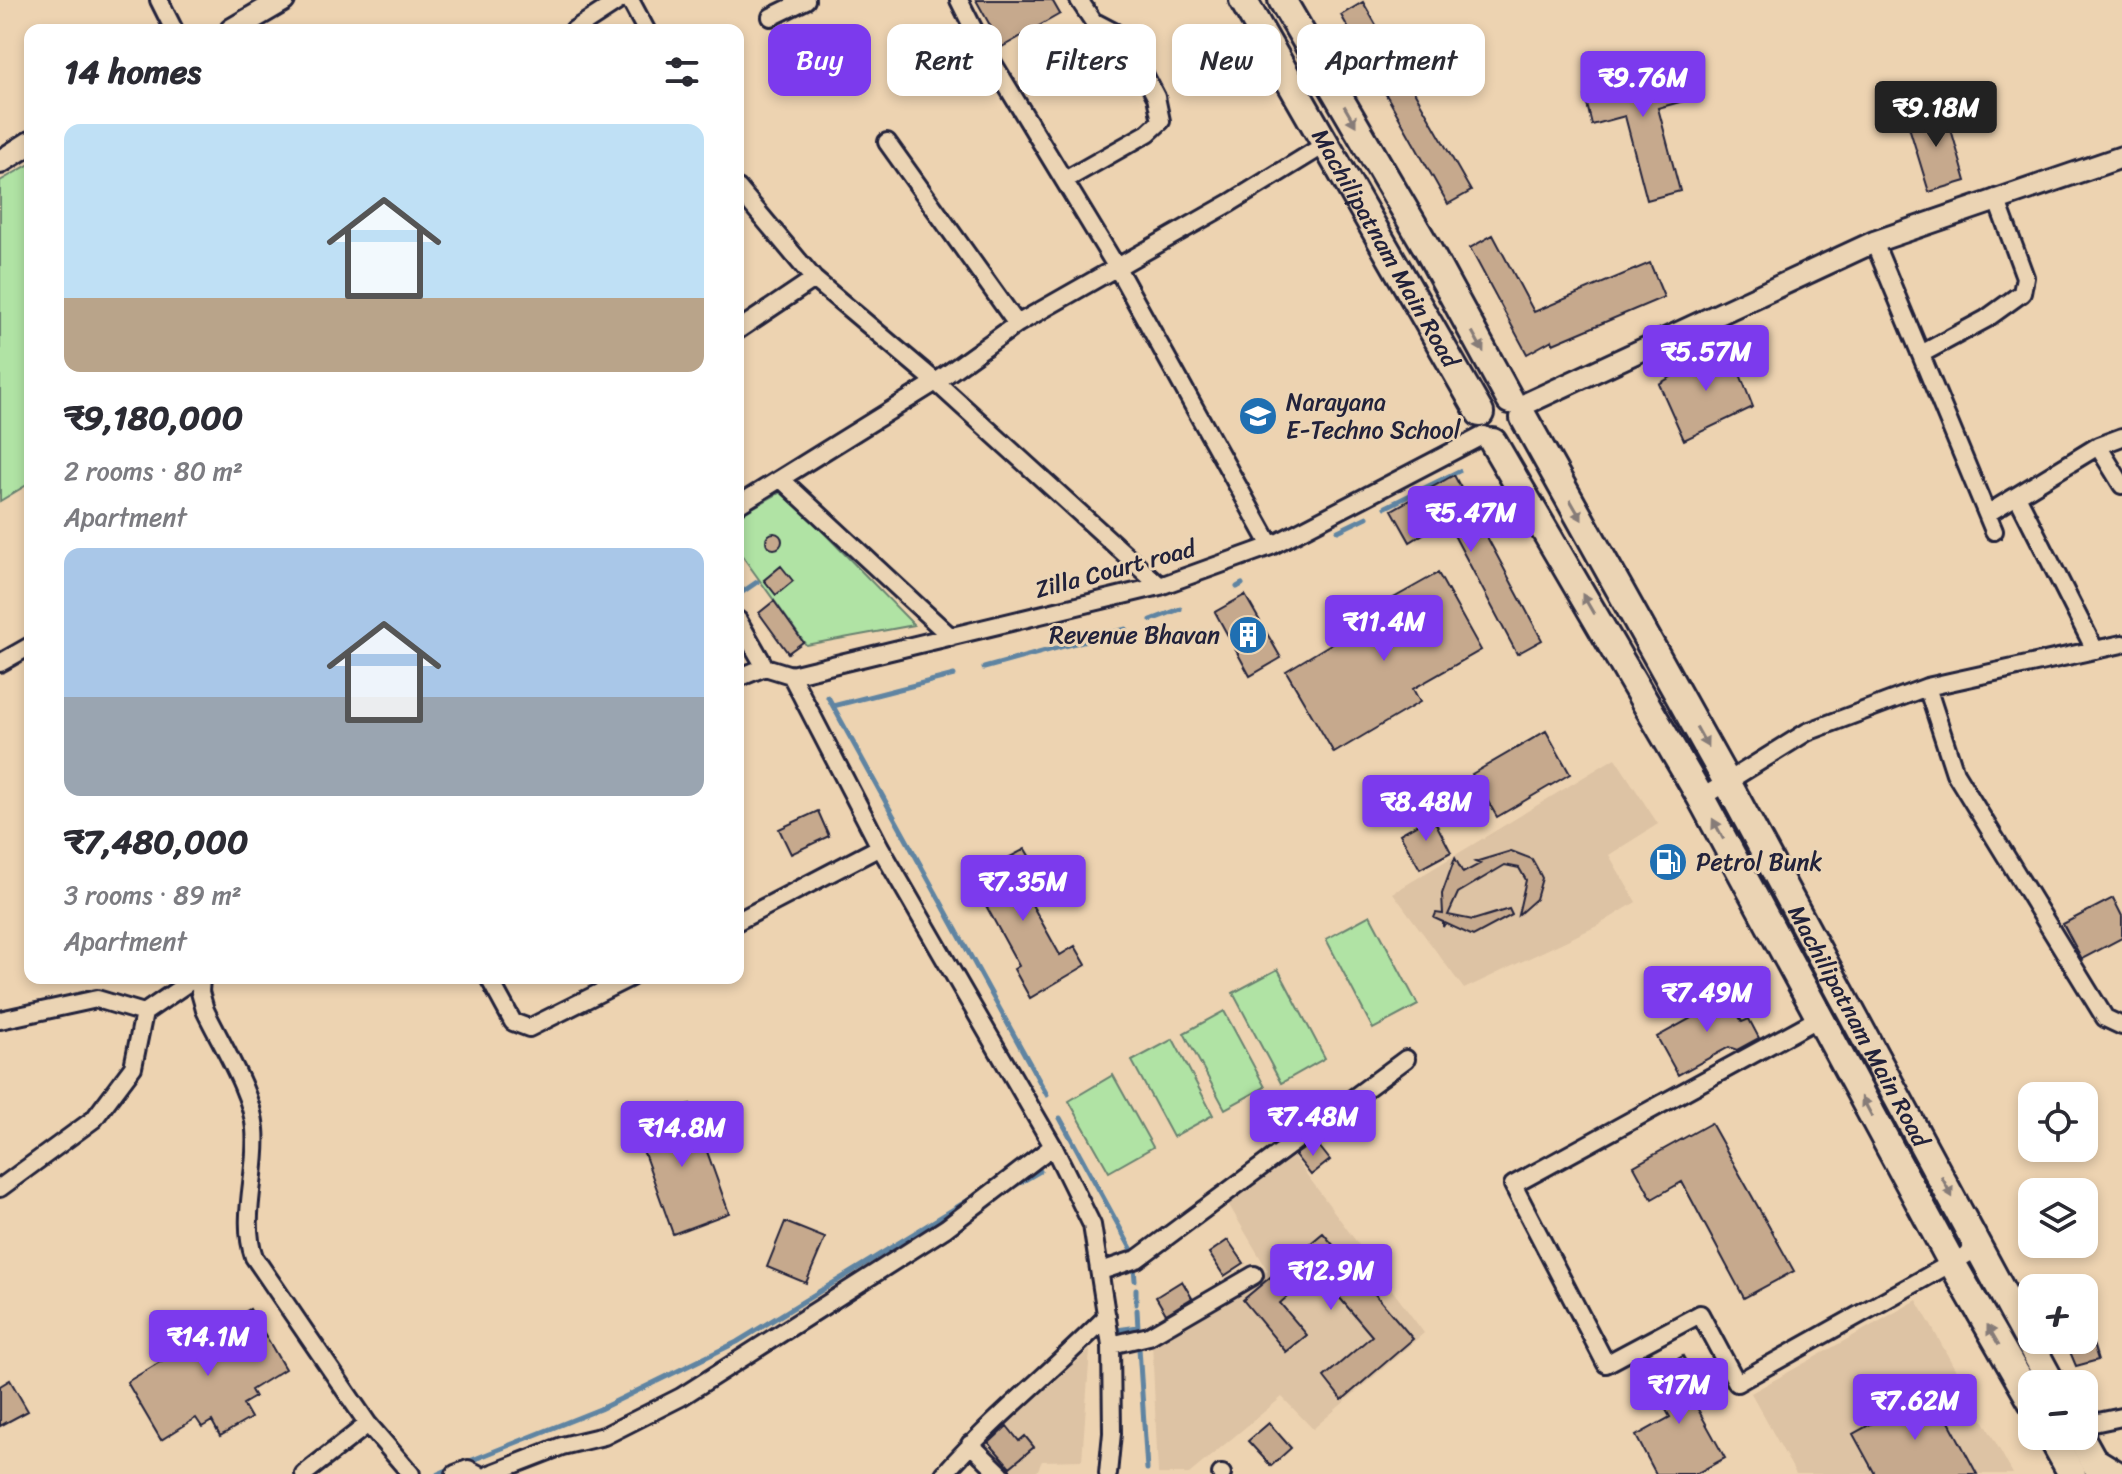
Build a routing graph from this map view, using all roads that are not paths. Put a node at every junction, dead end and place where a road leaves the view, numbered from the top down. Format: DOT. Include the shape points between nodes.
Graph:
graph roads {
  1 [pos="159,0"];
  2 [pos="283,0"];
  3 [pos="620,0"];
  4 [pos="630,0"];
  5 [pos="806,0"];
  6 [pos="959,0"];
  7 [pos="1079,0"];
  8 [pos="1243,0"];
  9 [pos="1282,0"];
  10 [pos="771,17"];
  11 [pos="171,24"];
  12 [pos="242,24"];
  13 [pos="583,24"];
  14 [pos="643,24"];
  15 [pos="887,142"];
  16 [pos="1326,144"];
  17 [pos="24,147"];
  18 [pos="2122,157"];
  19 [pos="0,162"];
  20 [pos="1065,180"];
  21 [pos="744,195"];
  22 [pos="1996,198"];
  23 [pos="1874,242"];
  24 [pos="1116,266"];
  25 [pos="814,279"];
  26 [pos="1017,324"];
  27 [pos="744,326"];
  28 [pos="1923,353"];
  29 [pos="936,382"];
  30 [pos="1517,408"];
  31 [pos="1486,430"];
  32 [pos="2122,437"];
  33 [pos="2098,446"];
  34 [pos="781,479"];
  35 [pos="2122,485"];
  36 [pos="2017,496"];
  37 [pos="744,501"];
  38 [pos="1987,514"];
  39 [pos="1994,531"];
  40 [pos="1271,546"];
  41 [pos="1160,586"];
  42 [pos="744,630"];
  43 [pos="951,637"];
  44 [pos="2122,644"];
  45 [pos="24,649"];
  46 [pos="2095,650"];
  47 [pos="0,663"];
  48 [pos="765,667"];
  49 [pos="791,675"];
  50 [pos="744,676"];
  51 [pos="1927,687"];
  52 [pos="1727,782"];
  53 [pos="1701,798"];
  54 [pos="880,847"];
  55 [pos="744,918"];
  56 [pos="189,984"];
  57 [pos="199,984"];
  58 [pos="492,984"];
  59 [pos="617,984"];
  60 [pos="144,1013"];
  61 [pos="1819,1018"];
  62 [pos="0,1020"];
  63 [pos="2122,1026"];
  64 [pos="1406,1059"];
  65 [pos="1053,1146"];
  66 [pos="0,1188"];
  67 [pos="1980,1247"];
  68 [pos="1952,1263"];
  69 [pos="1101,1271"];
  70 [pos="1254,1275"];
  71 [pos="1107,1316"];
  72 [pos="1111,1345"];
  73 [pos="2045,1370"];
  74 [pos="2018,1378"];
  75 [pos="2122,1417"];
  76 [pos="2098,1422"];
  77 [pos="368,1424"];
  78 [pos="970,1444"];
  79 [pos="2060,1450"];
  80 [pos="2090,1454"];
  81 [pos="2122,1472"];
  82 [pos="304,1474"];
  83 [pos="411,1474"];
  84 [pos="455,1474"];
  85 [pos="478,1474"];
  86 [pos="490,1474"];
  87 [pos="944,1474"];
  88 [pos="1001,1474"];
  89 [pos="1108,1474"];
  90 [pos="2072,1474"];
  1 -- 11 [label="street"];
  2 -- 12 [label="main road"];
  3 -- 13 [label="street"];
  4 -- 14 [label="street"];
  5 -- 10 [label="street"];
  6 -- 20 [label="street"];
  7 -- 20 [label="street" via="1093,21 1130,47 1156,97 1161,121"];
  8 -- 16 [label="main road, Machilipatnam Main Road"];
  9 -- 30 [label="main road, Machilipatnam Main Road, one-way"];
  15 -- 26 [label="street"];
  16 -- 24 [label="street"];
  16 -- 31 [label="main road, Machilipatnam Main Road"];
  17 -- 19 [label="main road"];
  18 -- 22 [label="street"];
  20 -- 24 [label="street"];
  21 -- 25 [label="street"];
  22 -- 23 [label="street"];
  22 -- 28 [label="street" via="2025,277 2022,293"];
  23 -- 28 [label="street"];
  23 -- 30 [label="street"];
  24 -- 26 [label="street"];
  24 -- 40 [label="street"];
  25 -- 27 [label="street"];
  25 -- 29 [label="street"];
  26 -- 29 [label="street"];
  28 -- 38 [label="street"];
  29 -- 34 [label="street"];
  29 -- 41 [label="street"];
  30 -- 31 [label="main road" via="1498,399"];
  30 -- 31 [label="main road" via="1523,429 1516,438 1507,444"];
  30 -- 52 [label="main road, Machilipatnam Main Road, one-way"];
  31 -- 40 [label="street, Zilla Court road"];
  53 -- 31 [label="main road, Machilipatnam Main Road, one-way"];
  32 -- 33 [label="street"];
  33 -- 35 [label="street"];
  33 -- 36 [label="street"];
  34 -- 37 [label="street"];
  34 -- 43 [label="street"];
  36 -- 38 [label="street"];
  36 -- 46 [label="street"];
  38 -- 39 [label="street"];
  40 -- 41 [label="street, Zilla Court road"];
  41 -- 43 [label="street, Zilla Court road"];
  42 -- 48 [label="street"];
  43 -- 49 [label="street, Zilla Court road"];
  44 -- 46 [label="street"];
  45 -- 47 [label="street"];
  46 -- 51 [label="street"];
  48 -- 49 [label="street"];
  48 -- 50 [label="street"];
  49 -- 54 [label="street"];
  51 -- 52 [label="street" via="1807,732"];
  51 -- 63 [label="street" via="1955,773 2105,1018"];
  52 -- 53 [label="street"];
  52 -- 67 [label="main road, Machilipatnam Main Road, one-way"];
  61 -- 53 [label="main road, Machilipatnam Main Road, one-way"];
  54 -- 55 [label="street"];
  54 -- 65 [label="street"];
  56 -- 60 [label="street"];
  57 -- 77 [label="street" via="205,1010 253,1113 247,1237 254,1257"];
  58 -- 59 [label="street" via="513,1022 529,1028"];
  60 -- 62 [label="street" via="97,999"];
  60 -- 66 [label="street" via="133,1067 94,1119"];
  68 -- 61 [label="main road, Machilipatnam Main Road, one-way"];
  61 -- 68 [label="street" via="1513,1185 1606,1364 1700,1314 1737,1383"];
  64 -- 69 [label="street" via="1137,1259"];
  65 -- 69 [label="street" via="1092,1225"];
  65 -- 86 [label="street" via="946,1228 681,1397 604,1436"];
  67 -- 68 [label="street"];
  67 -- 73 [label="main road, Machilipatnam Main Road"];
  74 -- 68 [label="main road, Machilipatnam Main Road, one-way"];
  69 -- 71 [label="street"];
  70 -- 72 [label="street" via="1149,1336"];
  71 -- 72 [label="street"];
  71 -- 78 [label="street"];
  72 -- 89 [label="street"];
  75 -- 76 [label="street"];
  77 -- 82 [label="street"];
  77 -- 83 [label="street"];
  78 -- 87 [label="street"];
  78 -- 88 [label="street"];
  79 -- 90 [label="main road"];
  80 -- 81 [label="street"];
  84 -- 85 [label="street" via="468,1469"];
}
